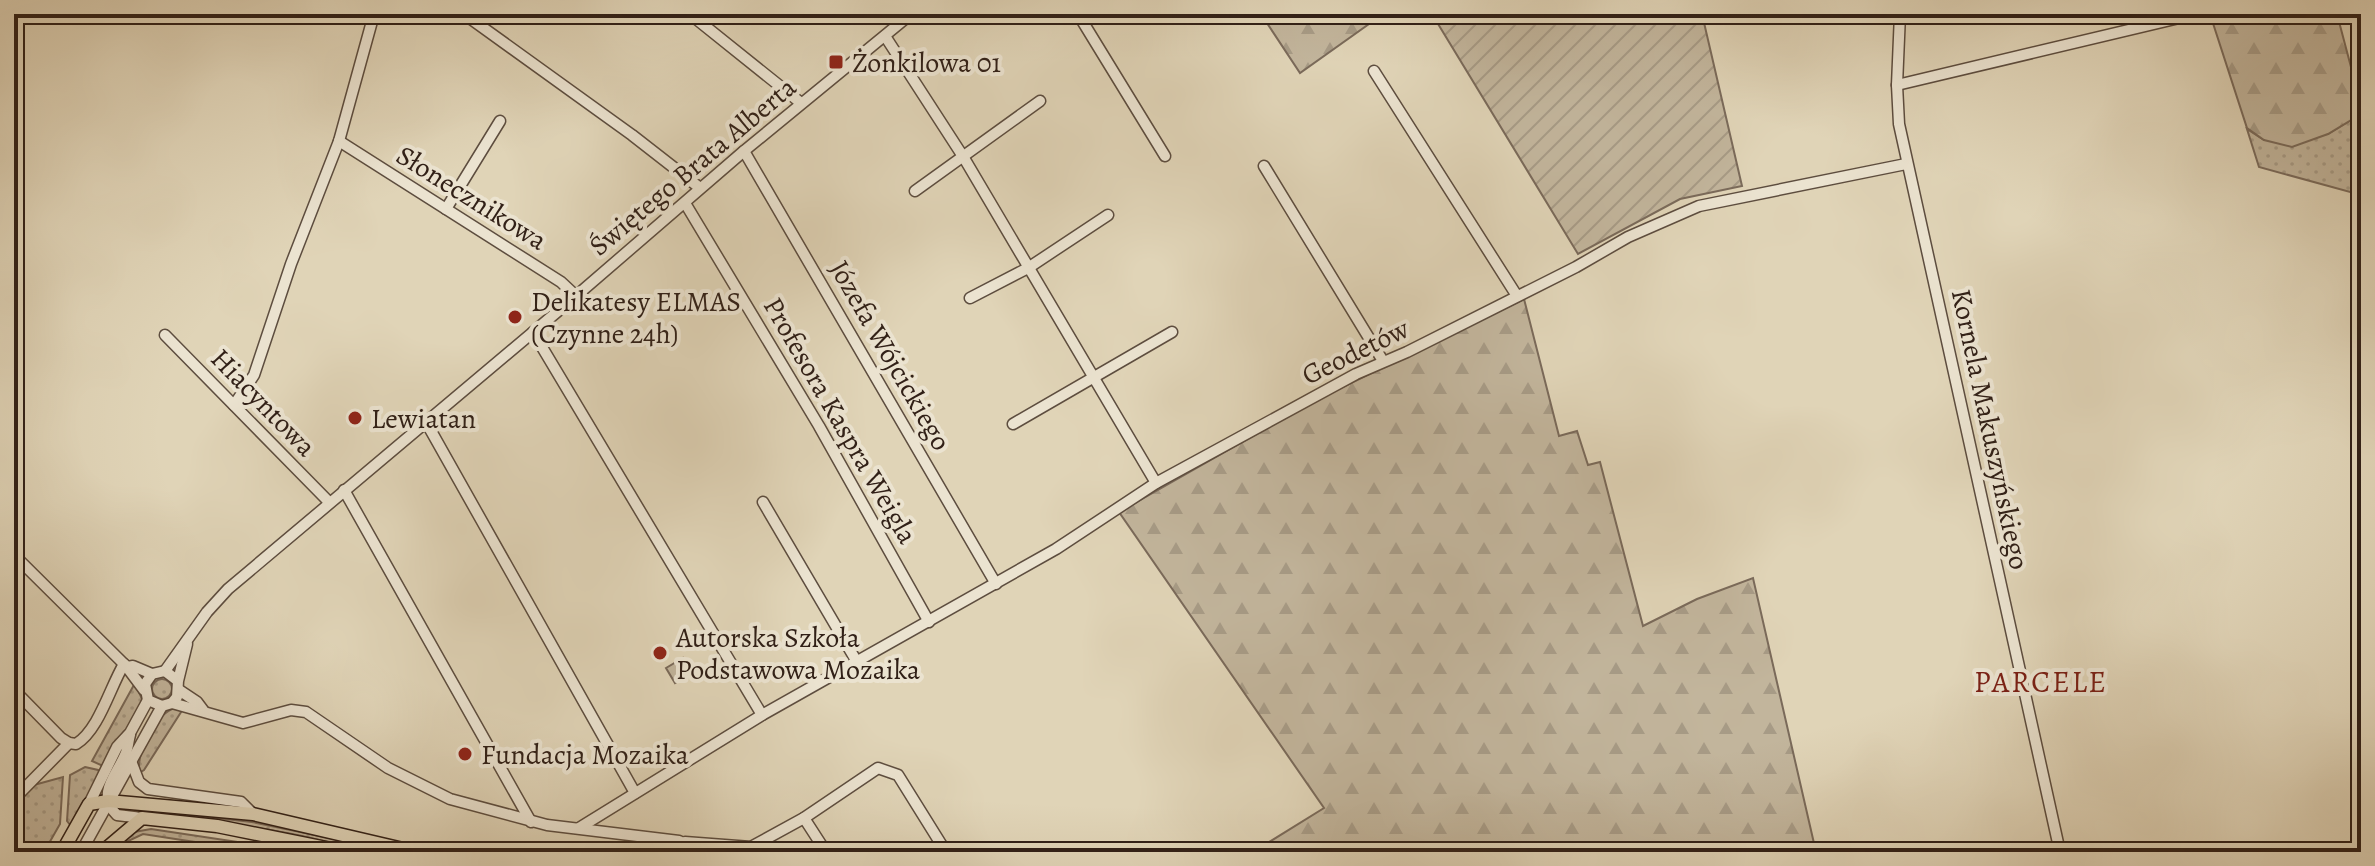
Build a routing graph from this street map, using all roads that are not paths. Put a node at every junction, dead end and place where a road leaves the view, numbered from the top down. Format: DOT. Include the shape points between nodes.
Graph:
graph roads {
  1 [pos="374,14"];
  2 [pos="464,14"];
  3 [pos="690,14"];
  4 [pos="911,14"];
  5 [pos="1078,14"];
  6 [pos="1900,14"];
  7 [pos="2196,14"];
  8 [pos="885,36"];
  9 [pos="1374,71"];
  10 [pos="1897,85"];
  11 [pos="1040,101"];
  12 [pos="801,103"];
  13 [pos="500,121"];
  14 [pos="339,141"];
  15 [pos="744,151"];
  16 [pos="1165,156"];
  17 [pos="964,158"];
  18 [pos="1906,164"];
  19 [pos="1264,166"];
  20 [pos="700,188"];
  21 [pos="915,191"];
  22 [pos="685,203"];
  23 [pos="446,209"];
  24 [pos="1108,215"];
  25 [pos="1028,268"];
  26 [pos="576,296"];
  27 [pos="1517,296"];
  28 [pos="970,298"];
  29 [pos="533,332"];
  30 [pos="1172,332"];
  31 [pos="165,335"];
  32 [pos="1383,361"];
  33 [pos="1091,377"];
  34 [pos="234,405"];
  35 [pos="426,422"];
  36 [pos="1013,424"];
  37 [pos="1156,483"];
  38 [pos="344,490"];
  39 [pos="329,502"];
  40 [pos="763,502"];
  41 [pos="14,555"];
  42 [pos="996,584"];
  43 [pos="929,622"];
  44 [pos="187,644"];
  45 [pos="857,662"];
  46 [pos="125,666"];
  47 [pos="165,671"];
  48 [pos="152,674"];
  49 [pos="179,686"];
  50 [pos="14,690"];
  51 [pos="146,695"];
  52 [pos="167,704"];
  53 [pos="203,710"];
  54 [pos="762,715"];
  55 [pos="130,733"];
  56 [pos="69,743"];
  57 [pos="131,761"];
  58 [pos="635,793"];
  59 [pos="14,799"];
  60 [pos="108,801"];
  61 [pos="89,804"];
  62 [pos="253,814"];
  63 [pos="142,818"];
  64 [pos="804,818"];
  65 [pos="531,822"];
  66 [pos="579,828"];
  67 [pos="679,841"];
  68 [pos="750,849"];
  69 [pos="62,852"];
  70 [pos="81,852"];
  71 [pos="102,852"];
  72 [pos="346,852"];
  73 [pos="416,852"];
  74 [pos="701,852"];
  75 [pos="826,852"];
  76 [pos="946,852"];
  77 [pos="2060,852"];
  1 -- 14 [label="street"];
  2 -- 20 [label="street"];
  3 -- 12 [label="street"];
  4 -- 8 [label="street, Świętego Brata Alberta"];
  5 -- 16 [label="street"];
  6 -- 10 [label="street, Kornela Makuszyńskiego"];
  7 -- 10 [label="street"];
  8 -- 12 [label="street, Świętego Brata Alberta"];
  8 -- 17 [label="street"];
  9 -- 27 [label="street"];
  10 -- 18 [label="street, Kornela Makuszyńskiego"];
  11 -- 17 [label="street"];
  12 -- 15 [label="street, Świętego Brata Alberta"];
  13 -- 23 [label="street"];
  14 -- 23 [label="street, Słonecznikowa"];
  14 -- 34 [label="street" via="254,375"];
  15 -- 20 [label="street, Świętego Brata Alberta"];
  15 -- 42 [label="street, Józefa Wójcickiego"];
  17 -- 21 [label="street"];
  17 -- 25 [label="street"];
  18 -- 27 [label="street, Geodetów" via="1699,206"];
  18 -- 77 [label="street, Kornela Makuszyńskiego"];
  19 -- 32 [label="street"];
  20 -- 22 [label="street, Świętego Brata Alberta"];
  22 -- 26 [label="street, Świętego Brata Alberta"];
  22 -- 43 [label="street, Profesora Kaspra Weigla"];
  23 -- 26 [label="street, Słonecznikowa"];
  24 -- 25 [label="street"];
  25 -- 28 [label="street"];
  25 -- 33 [label="street"];
  26 -- 29 [label="street, Świętego Brata Alberta"];
  27 -- 32 [label="street, Geodetów"];
  29 -- 35 [label="street, Świętego Brata Alberta"];
  29 -- 54 [label="street"];
  30 -- 33 [label="street"];
  31 -- 34 [label="street, Hiacyntowa"];
  32 -- 37 [label="street, Geodetów"];
  33 -- 36 [label="street"];
  33 -- 37 [label="street"];
  34 -- 39 [label="street, Hiacyntowa"];
  35 -- 38 [label="street, Świętego Brata Alberta"];
  35 -- 58 [label="street"];
  37 -- 42 [label="street, Geodetów"];
  38 -- 39 [label="street, Świętego Brata Alberta"];
  38 -- 65 [label="street"];
  39 -- 44 [label="street, Świętego Brata Alberta" via="228,589"];
  40 -- 45 [label="street"];
  41 -- 46 [label="street"];
  42 -- 43 [label="street, Geodetów"];
  43 -- 45 [label="street, Geodetów"];
  44 -- 47 [label="street, Świętego Brata Alberta"];
  44 -- 49 [label="street, Świętego Brata Alberta"];
  45 -- 54 [label="street, Geodetów"];
  46 -- 48 [label="street"];
  46 -- 51 [label="street"];
  46 -- 56 [label="street" via="85,738"];
  47 -- 48 [label="street"];
  47 -- 49 [label="street"];
  48 -- 51 [label="street"];
  49 -- 52 [label="street"];
  49 -- 53 [label="street"];
  50 -- 56 [label="street"];
  51 -- 52 [label="street"];
  51 -- 55 [label="street"];
  52 -- 53 [label="street"];
  52 -- 57 [label="street"];
  53 -- 65 [label="street" via="243,723 291,710 306,712 430,790"];
  54 -- 58 [label="street, Geodetów"];
  55 -- 60 [label="street" via="108,786"];
  55 -- 61 [label="street" via="117,747"];
  56 -- 59 [label="street"];
  57 -- 60 [label="street"];
  57 -- 62 [label="street" via="139,782 148,789 241,802"];
  58 -- 66 [label="street, Geodetów"];
  60 -- 61 [label="main road"];
  60 -- 62 [label="main road"];
  60 -- 63 [label="street" via="117,815"];
  60 -- 70 [label="street"];
  61 -- 69 [label="main road"];
  62 -- 73 [label="main road"];
  63 -- 71 [label="main road"];
  63 -- 72 [label="main road" via="217,826"];
  64 -- 68 [label="street"];
  64 -- 75 [label="street"];
  64 -- 76 [label="street" via="878,768 898,775"];
  65 -- 66 [label="street"];
  66 -- 67 [label="street"];
  67 -- 68 [label="street"];
  67 -- 74 [label="street"];
}
